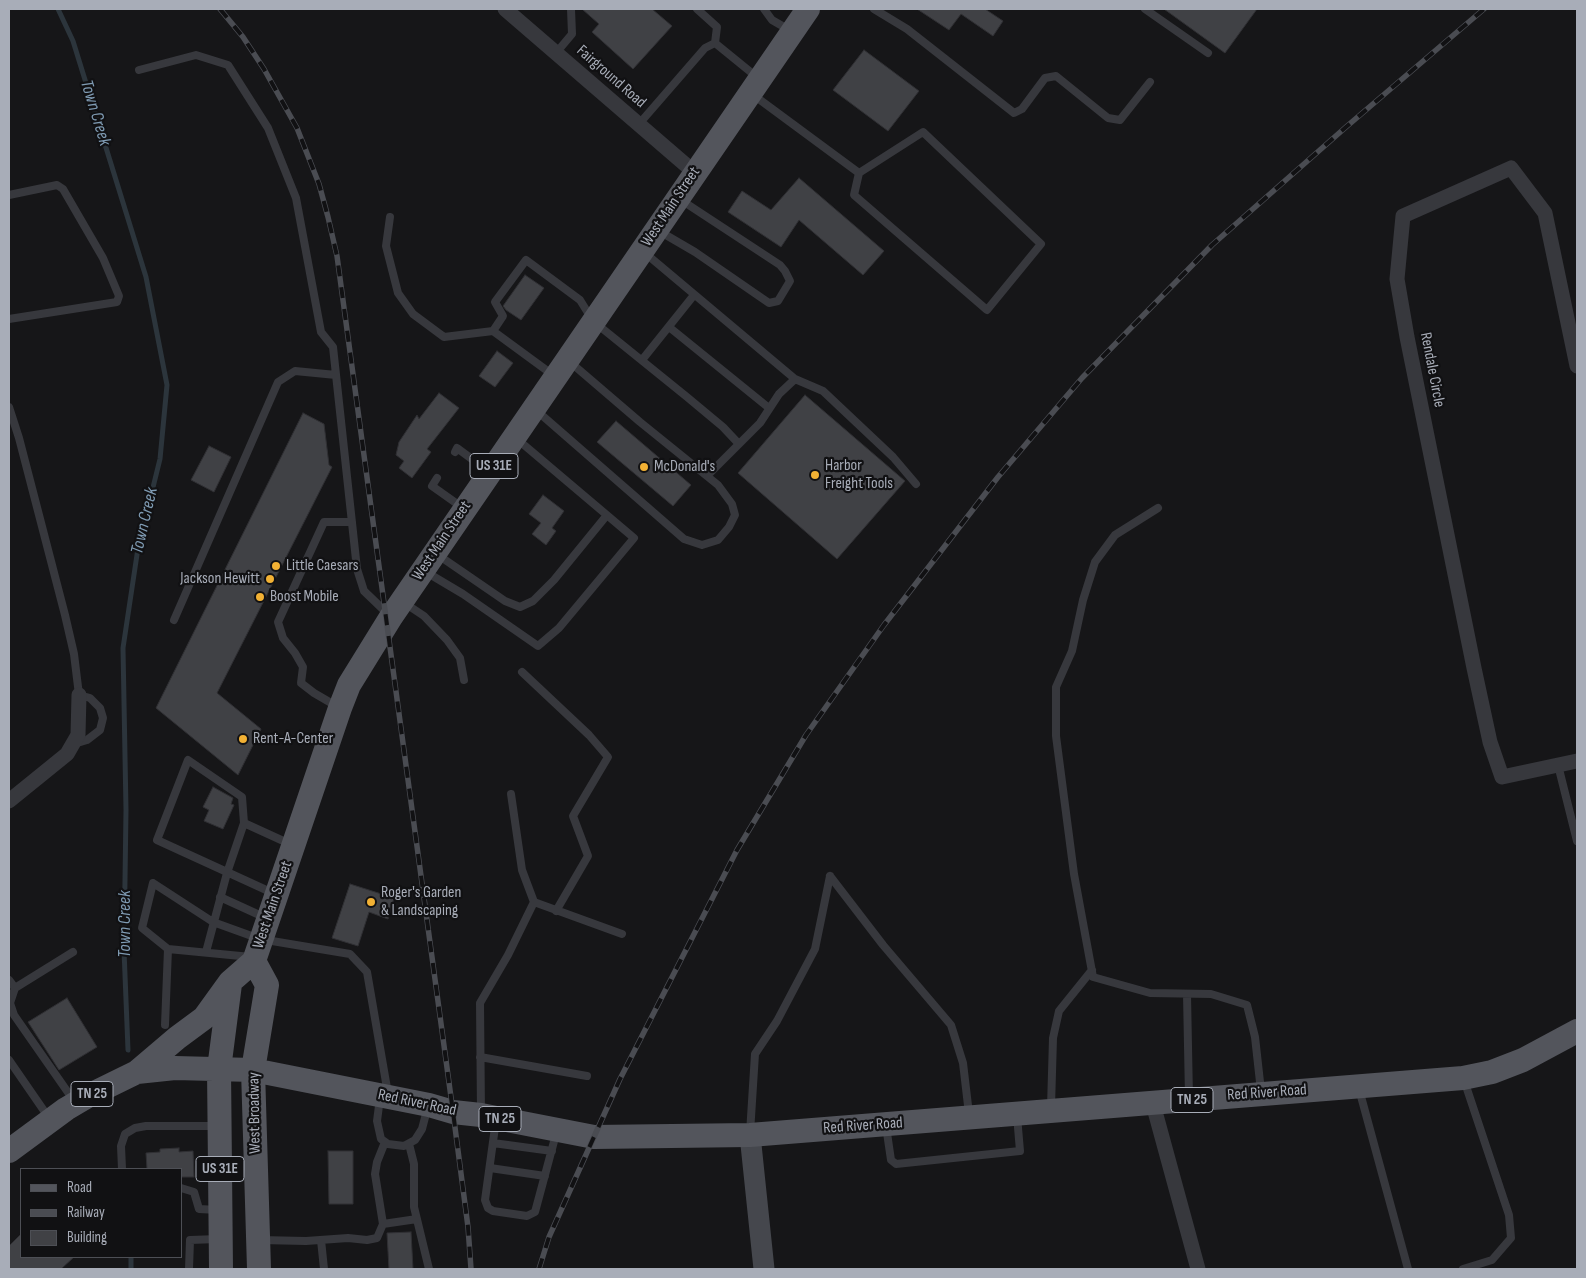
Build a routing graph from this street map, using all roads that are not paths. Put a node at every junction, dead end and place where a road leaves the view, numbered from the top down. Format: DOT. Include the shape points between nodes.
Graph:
graph roads {
  1 [pos="506,9"];
  2 [pos="571,9"];
  3 [pos="697,9"];
  4 [pos="764,9"];
  5 [pos="808,9"];
  6 [pos="874,9"];
  7 [pos="1145,9"];
  8 [pos="792,32"];
  9 [pos="715,43"];
  10 [pos="556,53"];
  11 [pos="1208,53"];
  12 [pos="139,70"];
  13 [pos="1150,82"];
  14 [pos="755,86"];
  15 [pos="639,124"];
  16 [pos="694,172"];
  17 [pos="859,173"];
  18 [pos="9,195"];
  19 [pos="677,198"];
  20 [pos="390,217"];
  21 [pos="656,229"];
  22 [pos="641,250"];
  23 [pos="694,295"];
  24 [pos="9,319"];
  25 [pos="593,321"];
  26 [pos="668,327"];
  27 [pos="493,330"];
  28 [pos="642,360"];
  29 [pos="1577,366"];
  30 [pos="561,368"];
  31 [pos="336,374"];
  32 [pos="795,379"];
  33 [pos="9,406"];
  34 [pos="533,408"];
  35 [pos="769,408"];
  36 [pos="514,436"];
  37 [pos="738,443"];
  38 [pos="454,452"];
  39 [pos="489,472"];
  40 [pos="707,476"];
  41 [pos="437,478"];
  42 [pos="916,484"];
  43 [pos="1158,508"];
  44 [pos="464,509"];
  45 [pos="608,515"];
  46 [pos="352,522"];
  47 [pos="428,561"];
  48 [pos="396,609"];
  49 [pos="174,620"];
  50 [pos="522,672"];
  51 [pos="464,680"];
  52 [pos="79,695"];
  53 [pos="340,708"];
  54 [pos="74,744"];
  55 [pos="1577,761"];
  56 [pos="1558,765"];
  57 [pos="511,794"];
  58 [pos="9,801"];
  59 [pos="244,823"];
  60 [pos="1577,841"];
  61 [pos="294,845"];
  62 [pos="227,873"];
  63 [pos="276,894"];
  64 [pos="220,897"];
  65 [pos="534,902"];
  66 [pos="556,910"];
  67 [pos="213,922"];
  68 [pos="622,934"];
  69 [pos="259,944"];
  70 [pos="168,949"];
  71 [pos="73,952"];
  72 [pos="206,952"];
  73 [pos="1092,970"];
  74 [pos="9,980"];
  75 [pos="230,982"];
  76 [pos="14,988"];
  77 [pos="1187,994"];
  78 [pos="165,1025"];
  79 [pos="1575,1038"];
  80 [pos="480,1057"];
  81 [pos="9,1060"];
  82 [pos="220,1069"];
  83 [pos="253,1070"];
  84 [pos="137,1072"];
  85 [pos="587,1076"];
  86 [pos="1463,1078"];
  87 [pos="1358,1087"];
  88 [pos="1261,1093"];
  89 [pos="384,1096"];
  90 [pos="1189,1100"];
  91 [pos="75,1103"];
  92 [pos="429,1104"];
  93 [pos="1153,1104"];
  94 [pos="1051,1112"];
  95 [pos="1016,1114"];
  96 [pos="489,1116"];
  97 [pos="970,1118"];
  98 [pos="50,1120"];
  99 [pos="886,1124"];
  100 [pos="220,1126"];
  101 [pos="750,1135"];
  102 [pos="554,1140"];
  103 [pos="385,1142"];
  104 [pos="493,1143"];
  105 [pos="410,1144"];
  106 [pos="9,1151"];
  107 [pos="122,1168"];
  108 [pos="490,1168"];
  109 [pos="545,1176"];
  110 [pos="182,1188"];
  111 [pos="221,1210"];
  112 [pos="417,1219"];
  113 [pos="384,1224"];
  114 [pos="222,1239"];
  115 [pos="258,1240"];
  116 [pos="321,1240"];
  117 [pos="189,1269"];
  118 [pos="221,1269"];
  119 [pos="258,1269"];
  120 [pos="324,1269"];
  121 [pos="429,1269"];
  122 [pos="764,1269"];
  123 [pos="1198,1269"];
  124 [pos="1408,1269"];
  125 [pos="1463,1269"];
  1 -- 10 [label="street, Fairground Road"];
  2 -- 10 [label="lane" via="572,34"];
  3 -- 9 [label="lane" via="717,27"];
  4 -- 8 [label="lane" via="772,20"];
  5 -- 8 [label="main road, West Main Street / US 31E"];
  6 -- 13 [label="lane" via="907,29 1014,113 1022,109 1045,78 1056,76 1108,118 1120,120"];
  7 -- 11 [label="lane"];
  8 -- 14 [label="main road, West Main Street / US 31E"];
  9 -- 14 [label="lane"];
  9 -- 15 [label="lane" via="705,48"];
  10 -- 15 [label="street, Fairground Road"];
  12 -- 31 [label="lane" via="196,55 228,66 268,128 296,198 321,332 334,347"];
  14 -- 16 [label="main road, West Main Street / US 31E"];
  14 -- 17 [label="lane"];
  15 -- 16 [label="street, Fairground Road"];
  16 -- 19 [label="main road, West Main Street / US 31E"];
  17 -- 17 [label="lane" via="923,132 1042,244 987,310 854,195"];
  18 -- 24 [label="lane" via="57,185 63,189 103,258 119,296 117,302"];
  19 -- 21 [label="main road, West Main Street / US 31E"];
  19 -- 21 [label="lane" via="780,265 790,281 778,301 768,303"];
  20 -- 27 [label="lane" via="386,246 398,293 413,314 444,337"];
  21 -- 22 [label="main road, West Main Street / US 31E"];
  22 -- 23 [label="lane"];
  22 -- 25 [label="main road, West Main Street / US 31E"];
  23 -- 26 [label="lane"];
  23 -- 32 [label="lane"];
  25 -- 27 [label="lane" via="580,300 526,260 495,302 503,316"];
  25 -- 28 [label="lane"];
  25 -- 30 [label="main road, West Main Street / US 31E"];
  26 -- 28 [label="lane"];
  26 -- 35 [label="lane"];
  27 -- 30 [label="lane"];
  28 -- 37 [label="lane"];
  29 -- 56 [label="street, Rendale Circle" via="1545,213 1512,168 1403,216 1397,279 1490,742 1502,777"];
  30 -- 34 [label="main road, West Main Street / US 31E"];
  30 -- 40 [label="lane" via="640,422"];
  31 -- 46 [label="lane"];
  31 -- 49 [label="lane" via="296,371 278,382"];
  32 -- 35 [label="lane"];
  32 -- 42 [label="lane" via="823,391"];
  33 -- 52 [label="lane" via="65,615"];
  34 -- 36 [label="main road, West Main Street / US 31E"];
  34 -- 40 [label="lane" via="684,539 702,544 718,540 735,515 732,504"];
  35 -- 37 [label="lane" via="760,422"];
  36 -- 39 [label="main road, West Main Street / US 31E"];
  36 -- 45 [label="lane"];
  37 -- 40 [label="lane"];
  38 -- 39 [label="lane" via="457,448"];
  39 -- 44 [label="main road, West Main Street / US 31E"];
  41 -- 44 [label="lane" via="432,486"];
  43 -- 73 [label="lane" via="1115,535 1095,562 1072,650 1056,687 1056,736 1074,874"];
  44 -- 47 [label="main road, West Main Street / US 31E"];
  45 -- 47 [label="lane" via="554,580 533,601 520,607"];
  45 -- 47 [label="lane" via="634,538 559,628 538,646 463,594"];
  46 -- 48 [label="lane" via="357,569 364,591"];
  46 -- 53 [label="lane" via="324,522 278,622 283,638 303,667 301,683"];
  47 -- 48 [label="main road, West Main Street / US 31E"];
  48 -- 51 [label="lane" via="424,616 447,640 460,658"];
  48 -- 53 [label="main road, West Main Street / US 31E" via="349,685"];
  50 -- 66 [label="lane" via="608,757 573,816 588,856"];
  52 -- 54 [label="street" via="78,735"];
  52 -- 54 [label="lane" via="90,698 100,708 103,718 100,730 87,740"];
  53 -- 61 [label="main road, West Main Street / US 31E"];
  54 -- 58 [label="street" via="67,754"];
  55 -- 56 [label="street, Rendale Circle"];
  56 -- 60 [label="lane"];
  57 -- 65 [label="lane" via="522,870"];
  59 -- 61 [label="lane"];
  59 -- 62 [label="lane"];
  59 -- 62 [label="lane" via="242,797 188,760 157,840"];
  61 -- 63 [label="main road, West Main Street / US 31E"];
  62 -- 63 [label="lane"];
  62 -- 64 [label="lane"];
  63 -- 69 [label="main road, West Main Street / US 31E"];
  64 -- 67 [label="lane"];
  64 -- 69 [label="lane"];
  65 -- 66 [label="lane"];
  65 -- 80 [label="lane" via="480,1003"];
  66 -- 68 [label="lane"];
  67 -- 69 [label="lane"];
  67 -- 70 [label="lane" via="154,884 142,928"];
  67 -- 72 [label="lane"];
  69 -- 72 [label="lane"];
  69 -- 75 [label="main road, West Main Street"];
  69 -- 83 [label="main road, West Broadway / US 31E" via="267,985"];
  69 -- 89 [label="lane" via="350,954 367,972"];
  70 -- 72 [label="lane"];
  70 -- 78 [label="lane"];
  71 -- 76 [label="lane"];
  73 -- 77 [label="lane" via="1093,977 1150,993"];
  73 -- 94 [label="lane" via="1060,1011 1053,1038"];
  74 -- 76 [label="lane"];
  75 -- 82 [label="main road, US 31E"];
  75 -- 84 [label="main road, West Main Street" via="204,1018"];
  76 -- 91 [label="lane" via="10,1003 14,1015"];
  77 -- 88 [label="lane" via="1211,994 1247,1005 1255,1037"];
  77 -- 90 [label="lane"];
  79 -- 86 [label="main road, Red River Road / TN 25" via="1492,1072"];
  80 -- 85 [label="lane"];
  80 -- 96 [label="lane"];
  81 -- 98 [label="lane"];
  82 -- 83 [label="main road, Red River Road / TN 25"];
  82 -- 84 [label="main road, Red River Road / TN 25" via="175,1068"];
  82 -- 100 [label="main road, US 31E"];
  83 -- 89 [label="main road, Red River Road / TN 25"];
  83 -- 115 [label="main road, West Broadway / US 31E"];
  84 -- 91 [label="main road, TN 25"];
  86 -- 87 [label="main road, Red River Road / TN 25"];
  86 -- 125 [label="lane" via="1509,1214 1511,1238 1492,1260"];
  87 -- 88 [label="main road, Red River Road / TN 25"];
  87 -- 124 [label="lane"];
  88 -- 90 [label="main road, Red River Road / TN 25"];
  89 -- 92 [label="main road, Red River Road / TN 25"];
  89 -- 103 [label="lane" via="377,1121 381,1139"];
  90 -- 93 [label="main road, Red River Road / TN 25"];
  91 -- 98 [label="main road, TN 25"];
  92 -- 96 [label="main road, Red River Road / TN 25" via="453,1112"];
  92 -- 105 [label="lane" via="422,1129"];
  93 -- 94 [label="main road, Red River Road / TN 25"];
  93 -- 123 [label="street"];
  94 -- 95 [label="main road, Red River Road / TN 25"];
  95 -- 97 [label="main road, Red River Road / TN 25"];
  95 -- 99 [label="lane" via="1020,1151 896,1164 891,1160"];
  96 -- 102 [label="main road, Red River Road / TN 25"];
  96 -- 104 [label="lane"];
  97 -- 99 [label="main road, Red River Road / TN 25"];
  97 -- 101 [label="lane" via="963,1063 951,1025 883,946 830,876 815,950 777,1021 754,1054"];
  98 -- 106 [label="main road, TN 25"];
  99 -- 101 [label="main road, Red River Road / TN 25"];
  100 -- 107 [label="lane" via="135,1128 125,1134 121,1146"];
  100 -- 111 [label="main road, US 31E"];
  101 -- 102 [label="main road, Red River Road / TN 25"];
  101 -- 122 [label="street"];
  102 -- 104 [label="lane"];
  102 -- 109 [label="lane"];
  103 -- 105 [label="lane"];
  103 -- 113 [label="lane" via="374,1174"];
  104 -- 108 [label="lane"];
  105 -- 112 [label="lane"];
  108 -- 109 [label="lane"];
  108 -- 109 [label="lane" via="486,1205 493,1211 510,1214 527,1216 535,1212"];
  110 -- 111 [label="lane" via="194,1192 199,1210"];
  111 -- 114 [label="main road, US 31E"];
  112 -- 113 [label="lane"];
  112 -- 121 [label="lane"];
  113 -- 116 [label="lane" via="377,1238"];
  114 -- 117 [label="lane" via="190,1240"];
  114 -- 118 [label="main road, US 31E"];
  115 -- 116 [label="lane"];
  115 -- 119 [label="main road, West Broadway / US 31E"];
  116 -- 120 [label="lane"];
}
